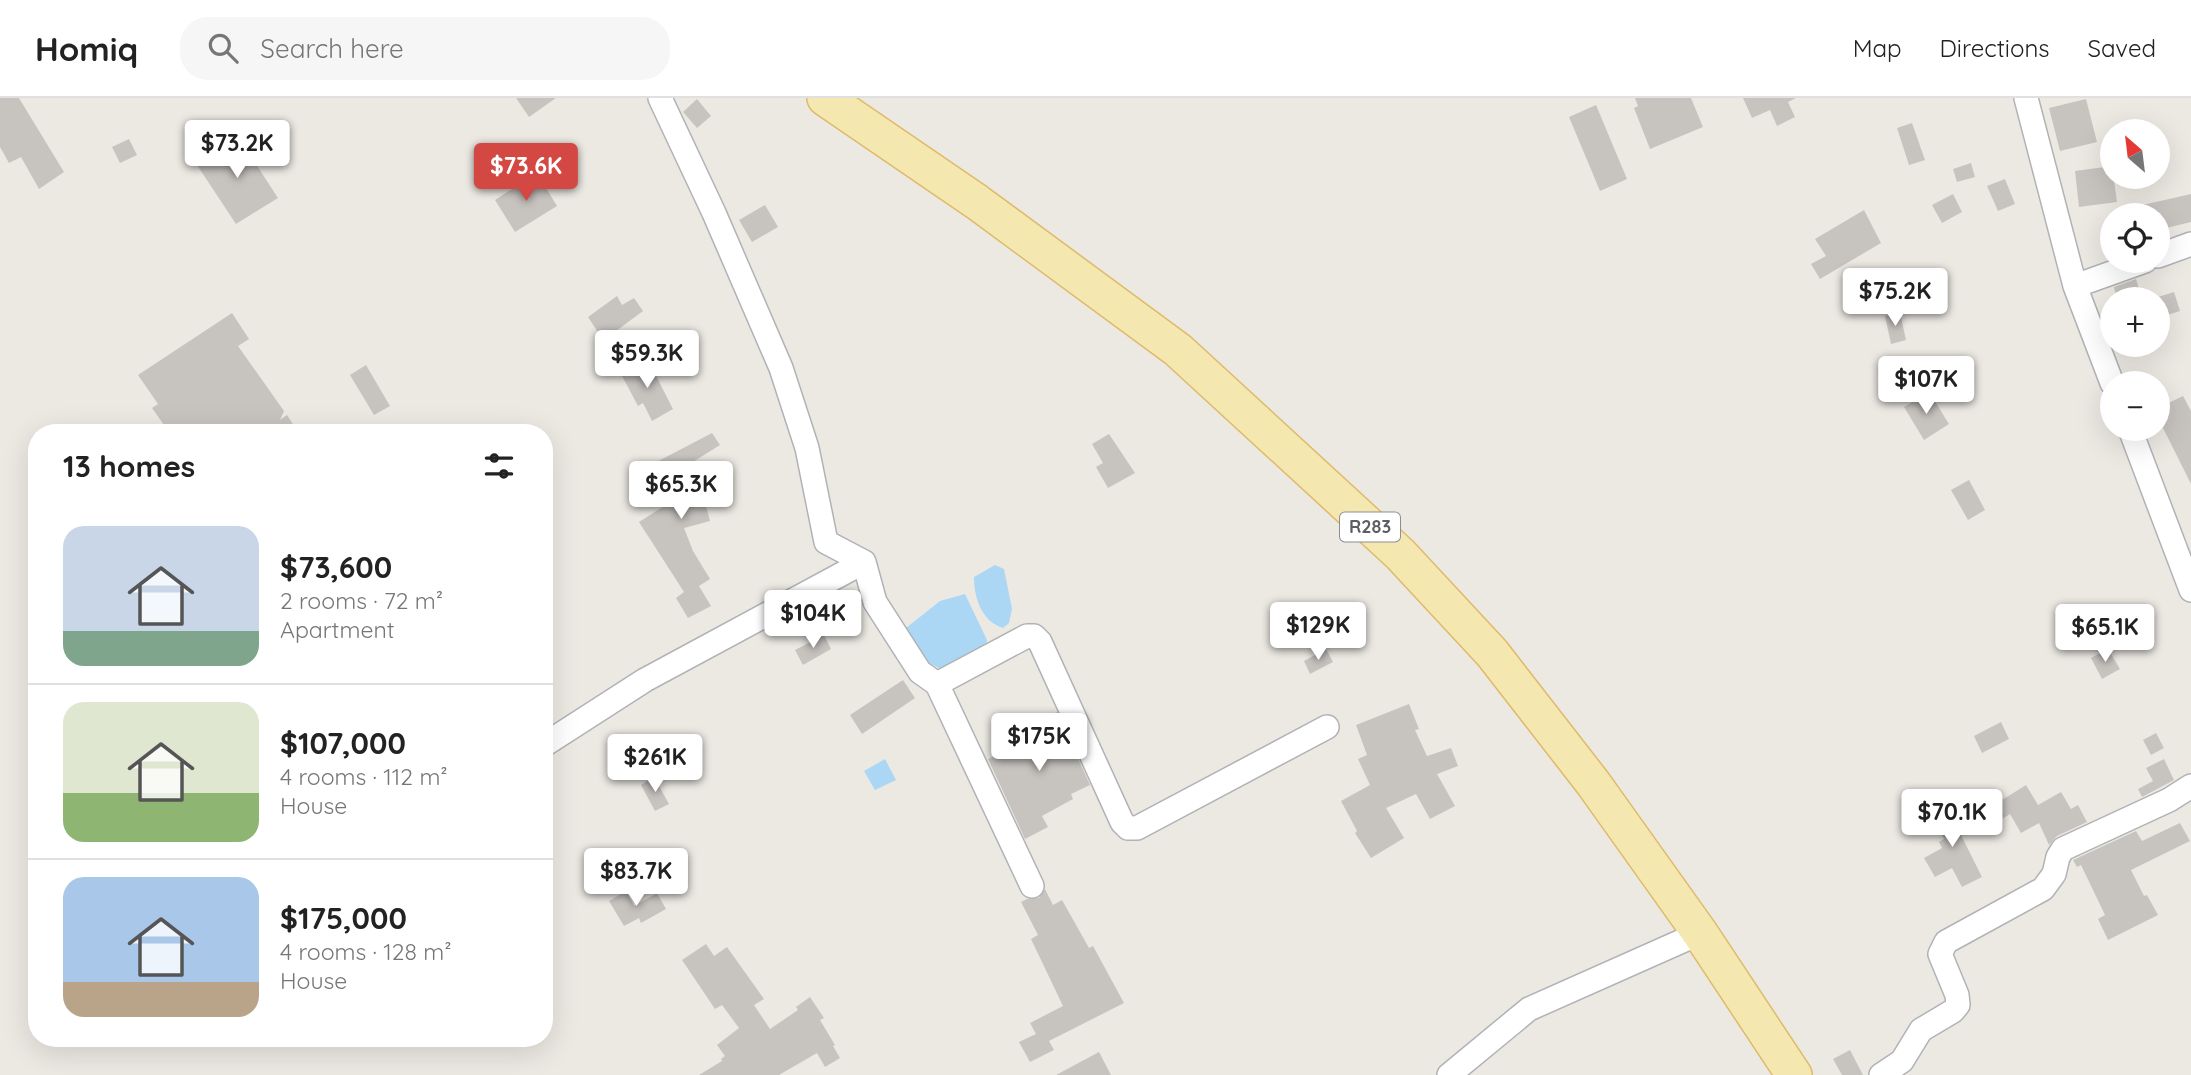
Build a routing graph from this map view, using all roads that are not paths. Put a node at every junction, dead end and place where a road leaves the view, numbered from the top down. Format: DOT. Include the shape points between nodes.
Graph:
graph roads {
  1 [pos="660,98"];
  2 [pos="825,98"];
  3 [pos="2026,98"];
  4 [pos="2191,244"];
  5 [pos="2170,252"];
  6 [pos="2111,273"];
  7 [pos="2075,286"];
  8 [pos="2107,371"];
  9 [pos="2135,441"];
  10 [pos="864,562"];
  11 [pos="2191,590"];
  12 [pos="937,684"];
  13 [pos="1327,727"];
  14 [pos="553,739"];
  15 [pos="2191,786"];
  16 [pos="1032,886"];
  17 [pos="1700,933"];
  18 [pos="1449,1075"];
  19 [pos="1794,1075"];
  20 [pos="1881,1075"];
  1 -- 10 [label="street" via="781,368 807,448 826,542"];
  2 -- 17 [label="main road, R283" via="977,202 1178,350 1400,554 1492,653 1593,783"];
  3 -- 7 [label="street"];
  4 -- 5 [label="street"];
  6 -- 7 [label="street"];
  7 -- 8 [label="street"];
  9 -- 11 [label="street"];
  10 -- 12 [label="street" via="875,602 920,672"];
  10 -- 14 [label="street" via="645,680"];
  12 -- 13 [label="street" via="1034,636 1128,828 1137,828"];
  12 -- 16 [label="street"];
  15 -- 20 [label="street" via="2063,849 2043,889 1946,942 1940,954 1958,1005 1921,1030 1902,1061"];
  17 -- 18 [label="street" via="1529,1009"];
  17 -- 19 [label="main road, R283"];
}
